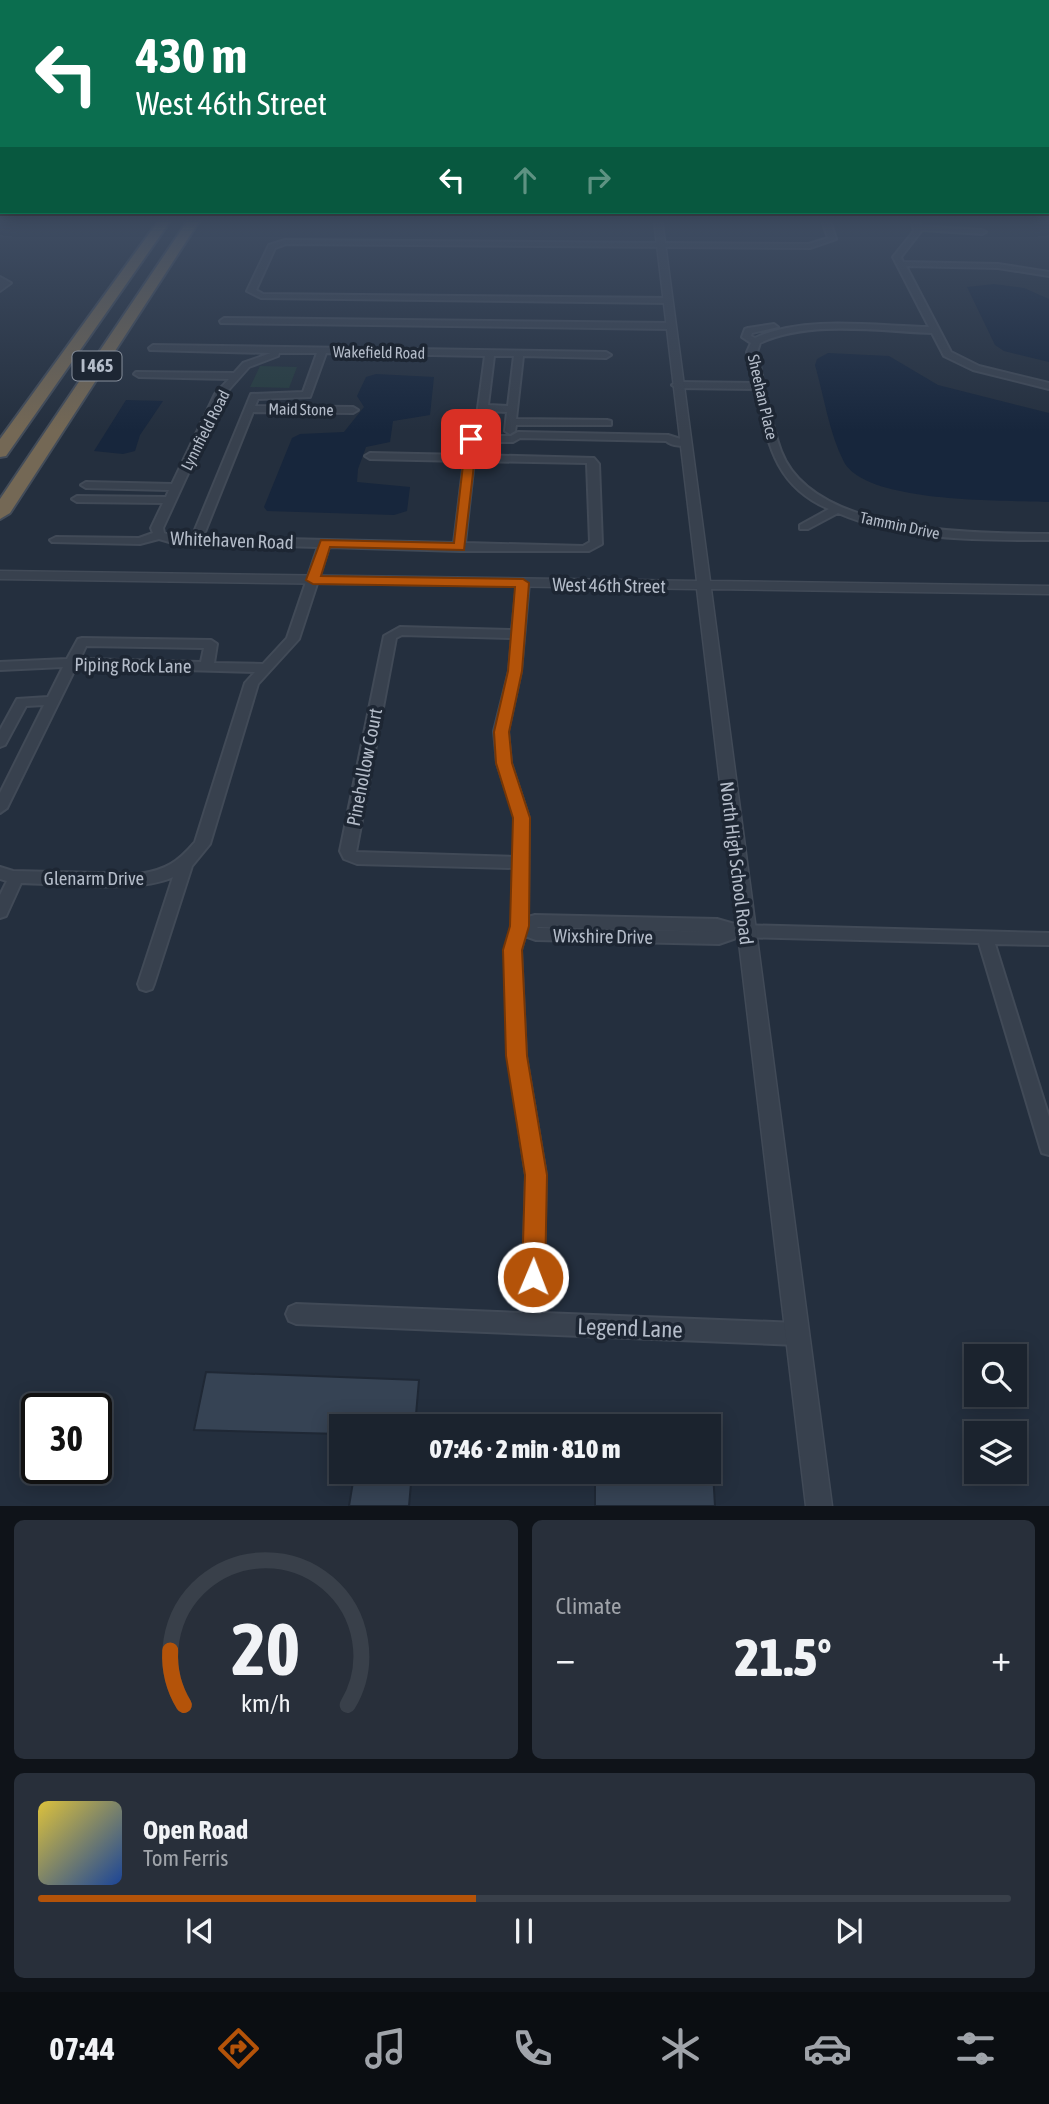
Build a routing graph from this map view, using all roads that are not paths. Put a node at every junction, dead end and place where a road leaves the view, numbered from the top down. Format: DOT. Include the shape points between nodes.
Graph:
graph roads {
  1 [pos="115,290"];
  2 [pos="147,290"];
  3 [pos="251,290"];
  4 [pos="666,290"];
  5 [pos="914,290"];
  6 [pos="667,300"];
  7 [pos="224,321"];
  8 [pos="670,326"];
  9 [pos="933,330"];
  10 [pos="777,331"];
  11 [pos="755,342"];
  12 [pos="153,348"];
  13 [pos="322,351"];
  14 [pos="283,352"];
  15 [pos="490,353"];
  16 [pos="519,354"];
  17 [pos="606,355"];
  18 [pos="139,374"];
  19 [pos="236,376"];
  20 [pos="677,385"];
  21 [pos="761,386"];
  22 [pos="1049,386"];
  23 [pos="483,408"];
  24 [pos="250,409"];
  25 [pos="513,409"];
  26 [pos="353,410"];
  27 [pos="512,422"];
  28 [pos="607,423"];
  29 [pos="471,439"];
  30 [pos="511,439"];
  31 [pos="680,442"];
  32 [pos="0,452"];
  33 [pos="776,453"];
  34 [pos="370,456"];
  35 [pos="470,457"];
  36 [pos="86,485"];
  37 [pos="176,487"];
  38 [pos="77,499"];
  39 [pos="170,500"];
  40 [pos="838,508"];
  41 [pos="0,513"];
  42 [pos="804,527"];
  43 [pos="159,535"];
  44 [pos="56,540"];
  45 [pos="196,541"];
  46 [pos="1047,541"];
  47 [pos="325,543"];
  48 [pos="460,548"];
  49 [pos="0,575"];
  50 [pos="313,580"];
  51 [pos="523,583"];
  52 [pos="702,584"];
  53 [pos="1049,590"];
  54 [pos="518,634"];
  55 [pos="71,663"];
  56 [pos="0,666"];
  57 [pos="206,666"];
  58 [pos="266,668"];
  59 [pos="52,701"];
  60 [pos="0,742"];
  61 [pos="0,808"];
  62 [pos="520,863"];
  63 [pos="185,864"];
  64 [pos="8,875"];
  65 [pos="0,912"];
  66 [pos="520,926"];
  67 [pos="742,931"];
  68 [pos="985,937"];
  69 [pos="1049,939"];
  70 [pos="146,984"];
  71 [pos="1049,1147"];
  72 [pos="296,1314"];
  73 [pos="532,1324"];
  74 [pos="797,1334"];
  75 [pos="819,1506"];
  1 -- 32 [label="highway, I 465"];
  2 -- 41 [label="highway, I 465"];
  3 -- 6 [label="street" via="253,294"];
  4 -- 6 [label="street, North High School Road"];
  5 -- 9 [label="street"];
  6 -- 8 [label="street, North High School Road"];
  7 -- 8 [label="street"];
  8 -- 20 [label="street, North High School Road"];
  9 -- 10 [label="street"];
  9 -- 22 [label="street" via="945,352 959,362"];
  10 -- 11 [label="street, Sheehan Place"];
  10 -- 11 [label="street, Sheehan Place" via="760,327 746,334"];
  11 -- 21 [label="street, Sheehan Place" via="752,351"];
  12 -- 14 [label="street, Wakefield Road"];
  13 -- 14 [label="street, Wakefield Road"];
  13 -- 15 [label="street, Wakefield Road"];
  13 -- 24 [label="street" via="307,395 257,395"];
  14 -- 19 [label="street, Lynnfield Road" via="249,363"];
  15 -- 16 [label="street, Wakefield Road"];
  15 -- 23 [label="street"];
  16 -- 17 [label="street, Wakefield Road"];
  16 -- 25 [label="street"];
  18 -- 19 [label="street"];
  19 -- 37 [label="street, Lynnfield Road" via="220,394"];
  20 -- 21 [label="street"];
  20 -- 31 [label="street, North High School Road"];
  21 -- 33 [label="street, Sheehan Place"];
  23 -- 25 [label="street"];
  23 -- 29 [label="street"];
  24 -- 26 [label="street, Maid Stone"];
  24 -- 45 [label="street"];
  25 -- 27 [label="street"];
  27 -- 28 [label="street"];
  27 -- 30 [label="street"];
  29 -- 30 [label="street"];
  29 -- 35 [label="street"];
  30 -- 31 [label="street" via="518,444 595,441 669,447"];
  31 -- 52 [label="street, North High School Road"];
  33 -- 40 [label="street, Tammin Drive" via="798,484"];
  34 -- 35 [label="street"];
  35 -- 48 [label="street"];
  35 -- 48 [label="street, Whitehaven Road" via="590,460 594,464 596,542 593,547"];
  36 -- 37 [label="street"];
  37 -- 39 [label="street, Lynnfield Road"];
  38 -- 39 [label="street"];
  39 -- 43 [label="street, Lynnfield Road" via="157,528"];
  40 -- 42 [label="street"];
  40 -- 46 [label="street, Tammin Drive" via="882,524 929,533"];
  43 -- 44 [label="street, Whitehaven Road" via="140,541"];
  43 -- 45 [label="street, Whitehaven Road"];
  45 -- 47 [label="street, Whitehaven Road"];
  47 -- 48 [label="street, Whitehaven Road"];
  47 -- 50 [label="street, Whitehaven Road"];
  49 -- 50 [label="street, West 46th Street"];
  50 -- 51 [label="street, West 46th Street"];
  50 -- 58 [label="street, Whitehaven Road" via="292,639"];
  51 -- 52 [label="street, West 46th Street"];
  51 -- 54 [label="street"];
  52 -- 53 [label="street, West 46th Street"];
  52 -- 67 [label="street, North High School Road"];
  54 -- 62 [label="street" via="501,732 504,763 522,818"];
  54 -- 62 [label="street, Pinehollow Court" via="400,631 390,636 348,851 357,859"];
  55 -- 56 [label="street, Piping Rock Lane"];
  55 -- 57 [label="street, Piping Rock Lane"];
  55 -- 57 [label="street" via="82,642 211,644"];
  55 -- 59 [label="street"];
  57 -- 58 [label="street, Piping Rock Lane"];
  58 -- 63 [label="street, Whitehaven Road" via="252,683 201,846"];
  59 -- 60 [label="street" via="22,702"];
  59 -- 61 [label="street"];
  62 -- 66 [label="street"];
  63 -- 64 [label="street, Glenarm Drive" via="159,877 139,880"];
  63 -- 70 [label="street, Whitehaven Road"];
  64 -- 65 [label="street"];
  66 -- 67 [label="street, Wixshire Drive" via="536,934 719,938"];
  66 -- 73 [label="street" via="513,950 517,1056 536,1175"];
  67 -- 68 [label="street, Wixshire Drive"];
  67 -- 74 [label="street, North High School Road"];
  68 -- 69 [label="street, Wixshire Drive"];
  68 -- 71 [label="street"];
  72 -- 73 [label="street, Legend Lane"];
  73 -- 74 [label="street, Legend Lane"];
  74 -- 75 [label="street, North High School Road"];
}
